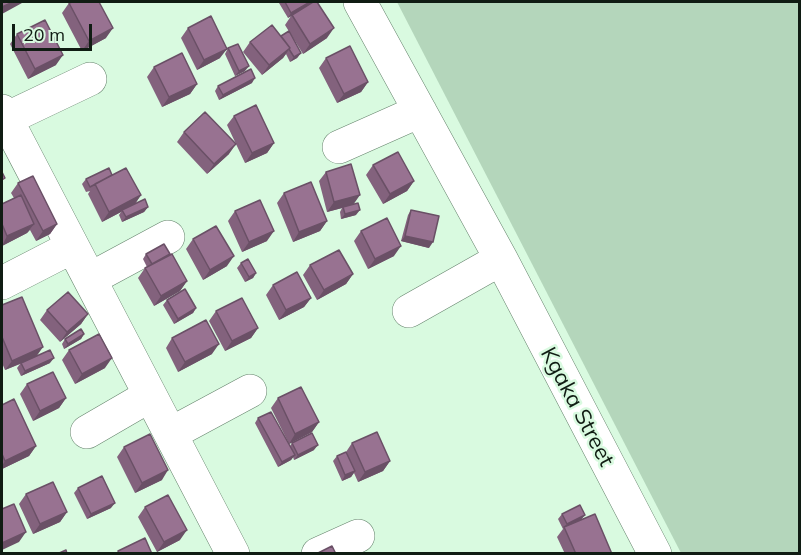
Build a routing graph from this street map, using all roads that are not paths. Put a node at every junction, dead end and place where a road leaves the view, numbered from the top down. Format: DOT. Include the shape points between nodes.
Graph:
graph roads {
  1 [pos="360,2"];
  2 [pos="90,79"];
  3 [pos="420,111"];
  4 [pos="4,115"];
  5 [pos="339,147"];
  6 [pos="168,237"];
  7 [pos="72,247"];
  8 [pos="501,259"];
  9 [pos="90,279"];
  10 [pos="2,283"];
  11 [pos="409,310"];
  12 [pos="250,391"];
  13 [pos="149,396"];
  14 [pos="87,432"];
  15 [pos="172,434"];
  16 [pos="358,536"];
  17 [pos="233,554"];
  18 [pos="318,554"];
  19 [pos="655,554"];
  1 -- 3 [label="street, Kgaka Street"];
  2 -- 4 [label="street"];
  3 -- 5 [label="street"];
  3 -- 8 [label="street, Kgaka Street"];
  4 -- 7 [label="street"];
  6 -- 9 [label="street"];
  7 -- 9 [label="street"];
  7 -- 10 [label="street"];
  8 -- 11 [label="street"];
  8 -- 19 [label="street, Kgaka Street"];
  9 -- 13 [label="street"];
  12 -- 15 [label="street"];
  13 -- 14 [label="street"];
  13 -- 15 [label="street"];
  15 -- 17 [label="street"];
  16 -- 18 [label="street"];
}
